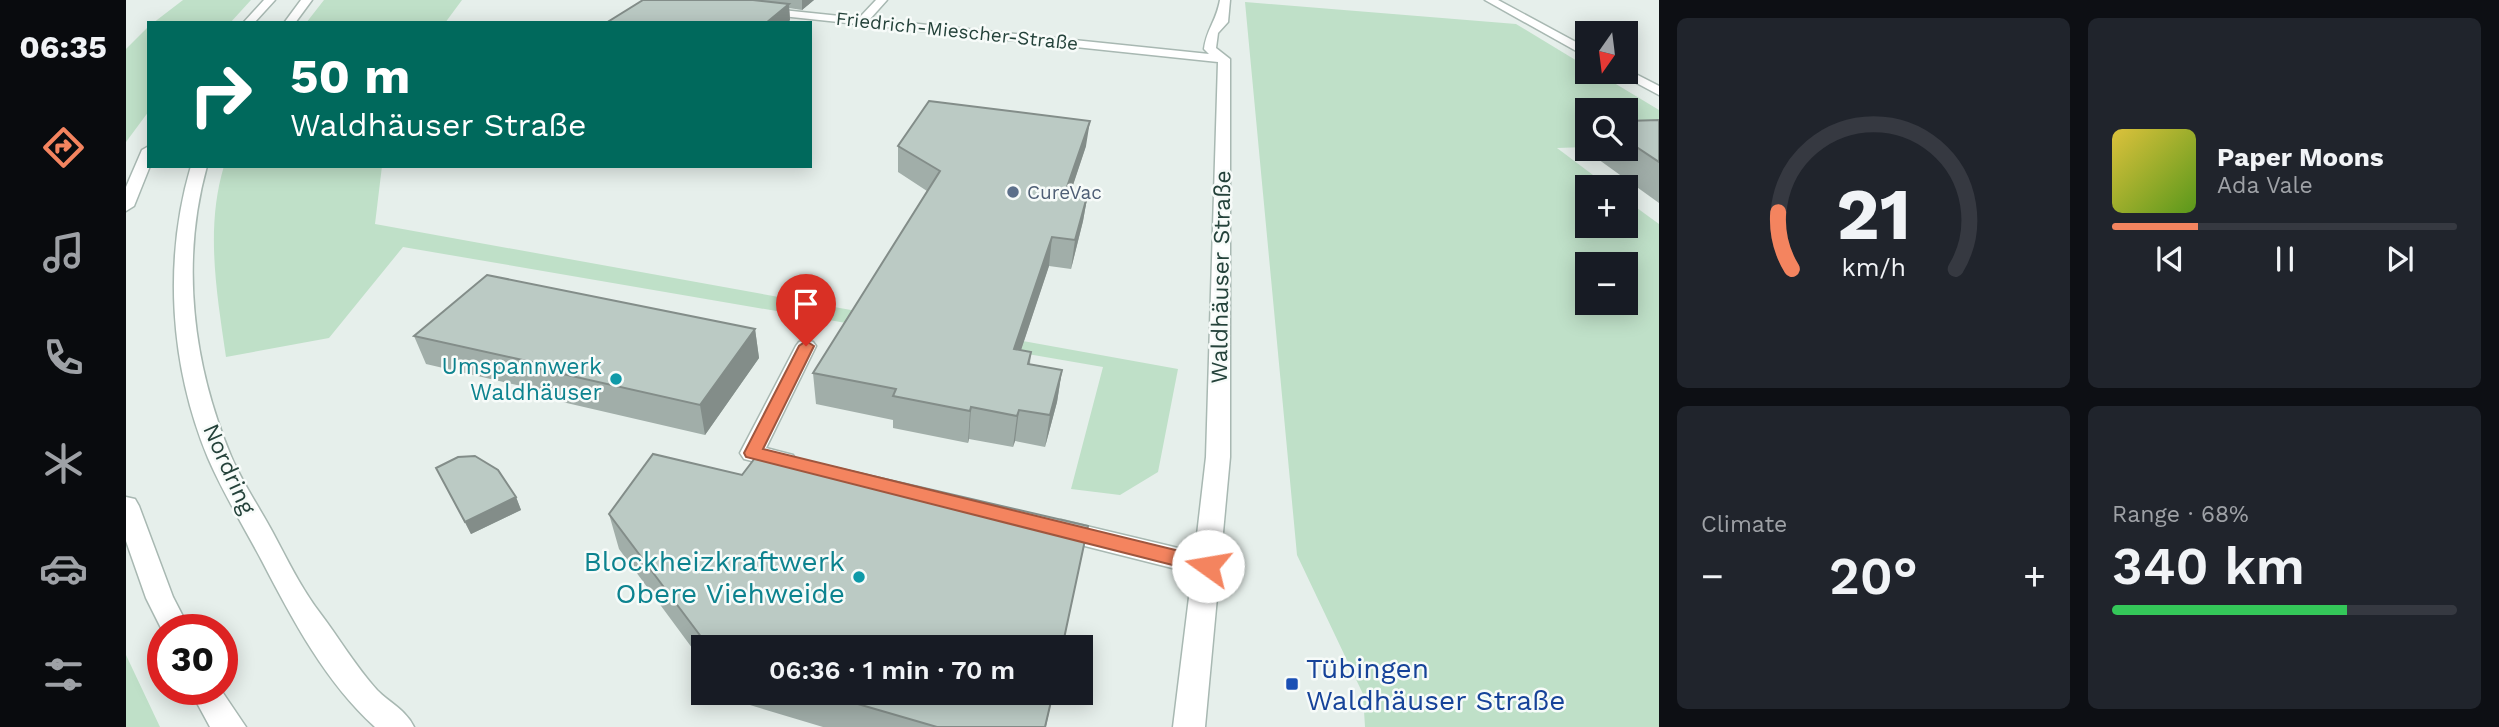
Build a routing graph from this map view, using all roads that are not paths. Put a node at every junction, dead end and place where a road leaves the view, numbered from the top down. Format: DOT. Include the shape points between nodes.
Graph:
graph roads {
  1 [pos="270,0"];
  2 [pos="307,0"];
  3 [pos="882,0"];
  4 [pos="1225,0"];
  5 [pos="1490,0"];
  6 [pos="747,10"];
  7 [pos="250,21"];
  8 [pos="291,21"];
  9 [pos="862,21"];
  10 [pos="1575,46"];
  11 [pos="1224,59"];
  12 [pos="1638,81"];
  13 [pos="1659,92"];
  14 [pos="147,155"];
  15 [pos="198,168"];
  16 [pos="126,206"];
  17 [pos="806,346"];
  18 [pos="806,466"];
  19 [pos="126,506"];
  20 [pos="1034,523"];
  21 [pos="1208,566"];
  22 [pos="168,614"];
  23 [pos="212,705"];
  24 [pos="230,727"];
  25 [pos="398,727"];
  26 [pos="1189,727"];
  1 -- 7 [label="street"];
  2 -- 8 [label="street"];
  3 -- 9 [label="street"];
  4 -- 11 [label="street, Waldhäuser Straße" via="1222,22 1212,32 1210,49"];
  5 -- 10 [label="street"];
  6 -- 9 [label="street, Friedrich-Miescher-Straße"];
  9 -- 11 [label="street, Friedrich-Miescher-Straße"];
  11 -- 21 [label="street, Waldhäuser Straße" via="1218,457"];
  12 -- 13 [label="street"];
  14 -- 16 [label="street"];
  15 -- 25 [label="street, Nordring" via="185,232 183,304 188,348 220,458 300,608 366,699"];
  17 -- 18 [label="street" via="752,453"];
  19 -- 22 [label="street"];
  20 -- 21 [label="street"];
  21 -- 26 [label="street, Waldhäuser Straße"];
  23 -- 24 [label="street"];
}
